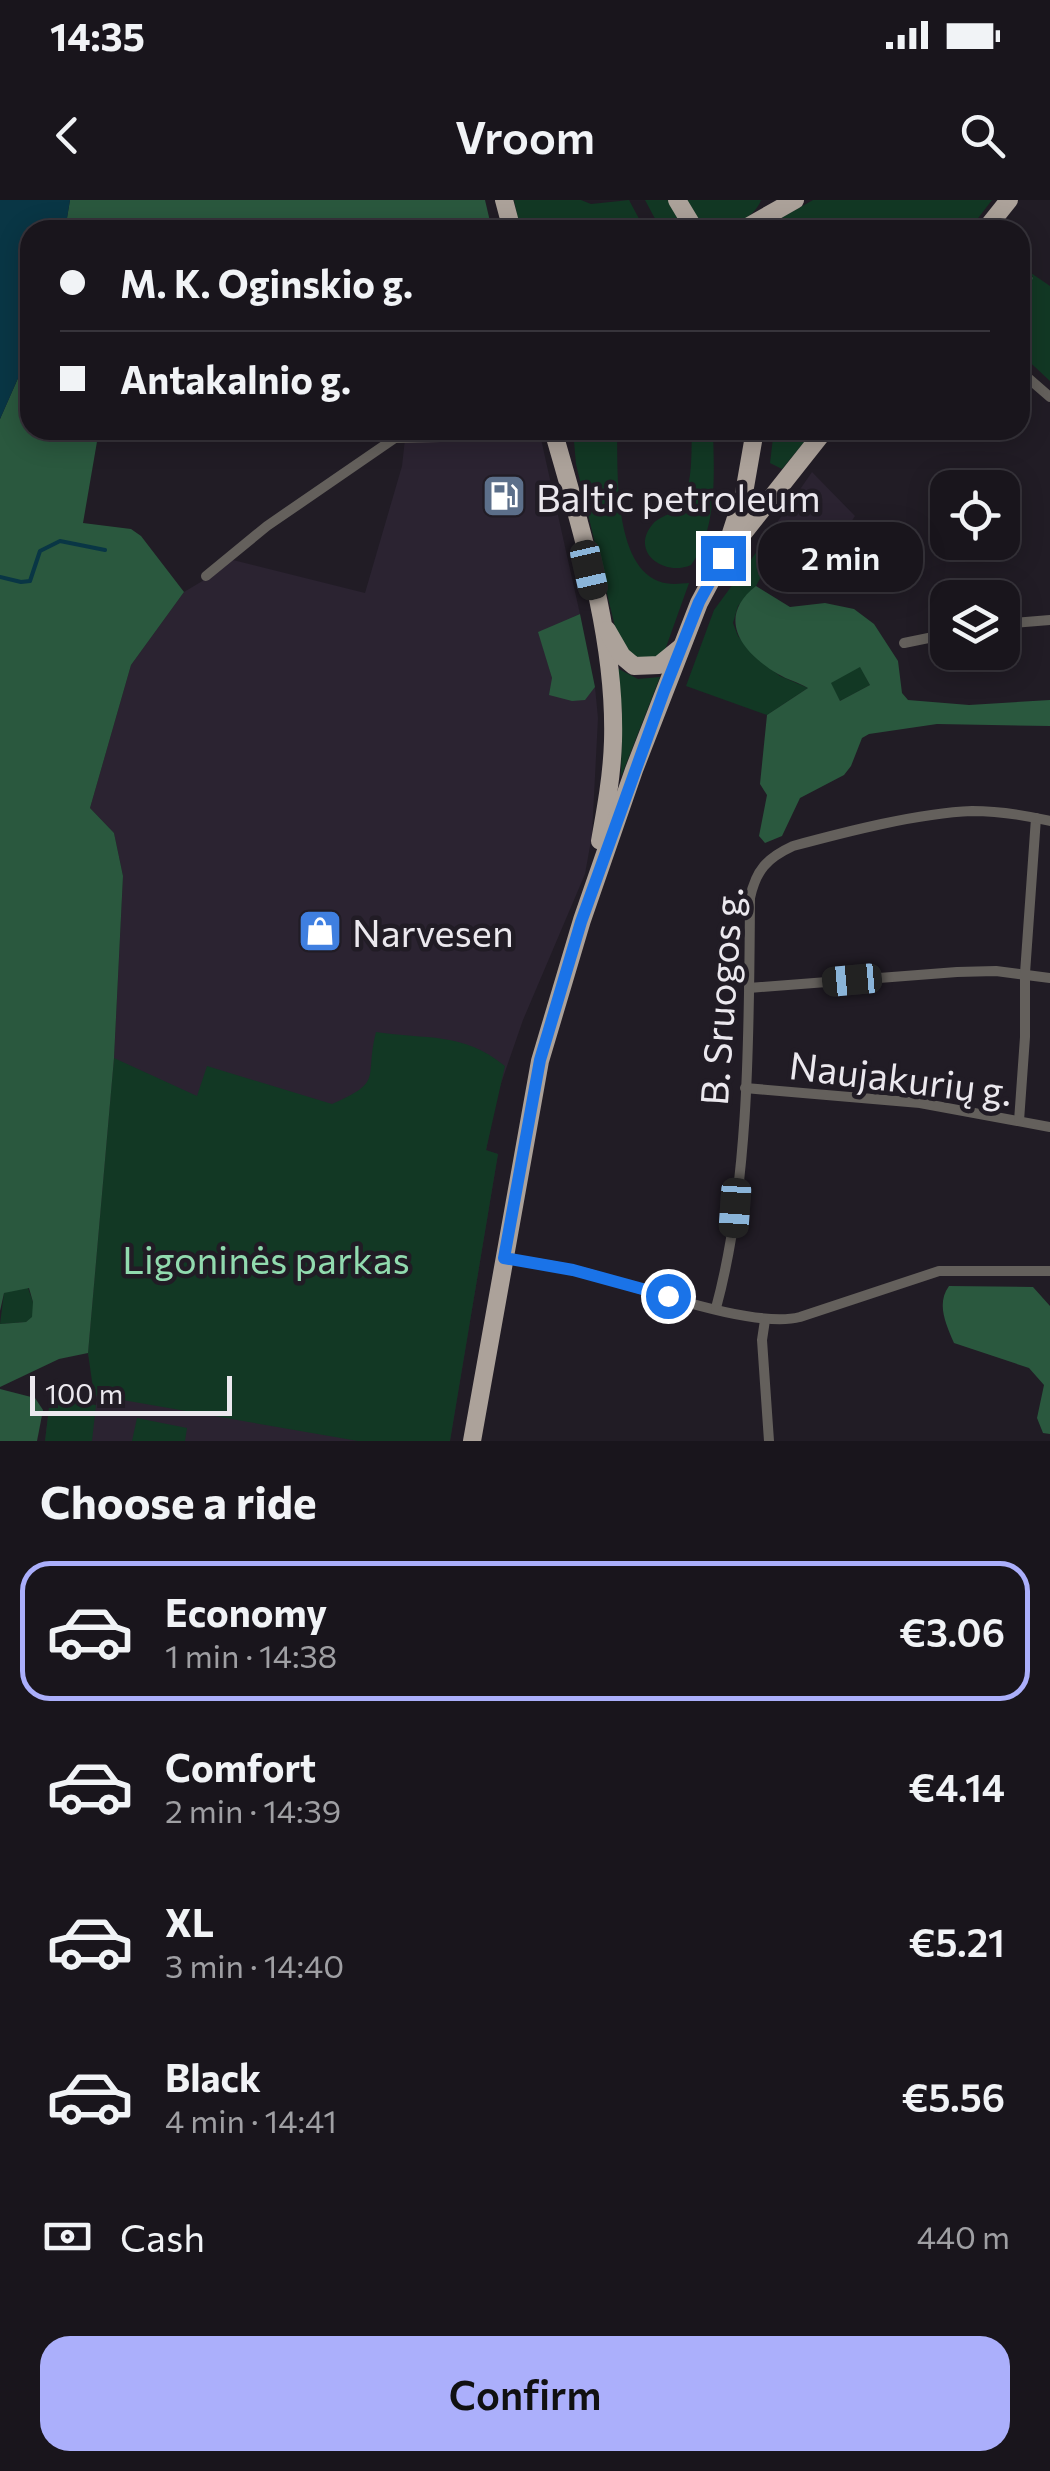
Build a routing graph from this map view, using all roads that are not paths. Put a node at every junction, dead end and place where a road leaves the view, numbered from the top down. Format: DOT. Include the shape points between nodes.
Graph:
graph roads {
  1 [pos="795,200"];
  2 [pos="1009,200"];
  3 [pos="760,220"];
  4 [pos="993,220"];
  5 [pos="1030,380"];
  6 [pos="1050,397"];
  7 [pos="392,440"];
  8 [pos="556,440"];
  9 [pos="564,440"];
  10 [pos="753,440"];
  11 [pos="816,440"];
  12 [pos="564,466"];
  13 [pos="723,558"];
  14 [pos="206,576"];
  15 [pos="599,611"];
  16 [pos="1050,620"];
  17 [pos="1020,622"];
  18 [pos="930,638"];
  19 [pos="904,643"];
  20 [pos="683,646"];
  21 [pos="1036,818"];
  22 [pos="1050,820"];
  23 [pos="582,920"];
  24 [pos="1025,973"];
  25 [pos="1050,978"];
  26 [pos="749,988"];
  27 [pos="744,1088"];
  28 [pos="1019,1120"];
  29 [pos="1050,1127"];
  30 [pos="504,1258"];
  31 [pos="1050,1270"];
  32 [pos="716,1308"];
  33 [pos="765,1320"];
  34 [pos="472,1441"];
  35 [pos="769,1441"];
  1 -- 3 [label="main road"];
  2 -- 4 [label="main road"];
  5 -- 6 [label="street"];
  7 -- 14 [label="street"];
  8 -- 12 [label="main road"];
  9 -- 12 [label="main road"];
  10 -- 13 [label="main road"];
  11 -- 13 [label="main road"];
  12 -- 15 [label="main road"];
  13 -- 20 [label="main road"];
  15 -- 20 [label="main road" via="617,649 634,666 660,664"];
  15 -- 23 [label="main road" via="613,742"];
  16 -- 17 [label="street"];
  18 -- 19 [label="street"];
  20 -- 23 [label="main road"];
  21 -- 22 [label="street, B. Sruogos g."];
  21 -- 24 [label="street"];
  21 -- 26 [label="street, B. Sruogos g." via="970,811 778,853 760,869 750,898"];
  23 -- 30 [label="main road" via="540,1060"];
  24 -- 25 [label="street"];
  24 -- 26 [label="street"];
  24 -- 28 [label="street"];
  26 -- 27 [label="street, B. Sruogos g."];
  27 -- 28 [label="street, Naujakurių g." via="920,1103"];
  27 -- 32 [label="street, B. Sruogos g." via="732,1248"];
  28 -- 29 [label="street, Naujakurių g."];
  30 -- 32 [label="street"];
  30 -- 34 [label="main road"];
  31 -- 33 [label="street" via="939,1271 800,1318"];
  32 -- 33 [label="street"];
  33 -- 35 [label="street"];
}
